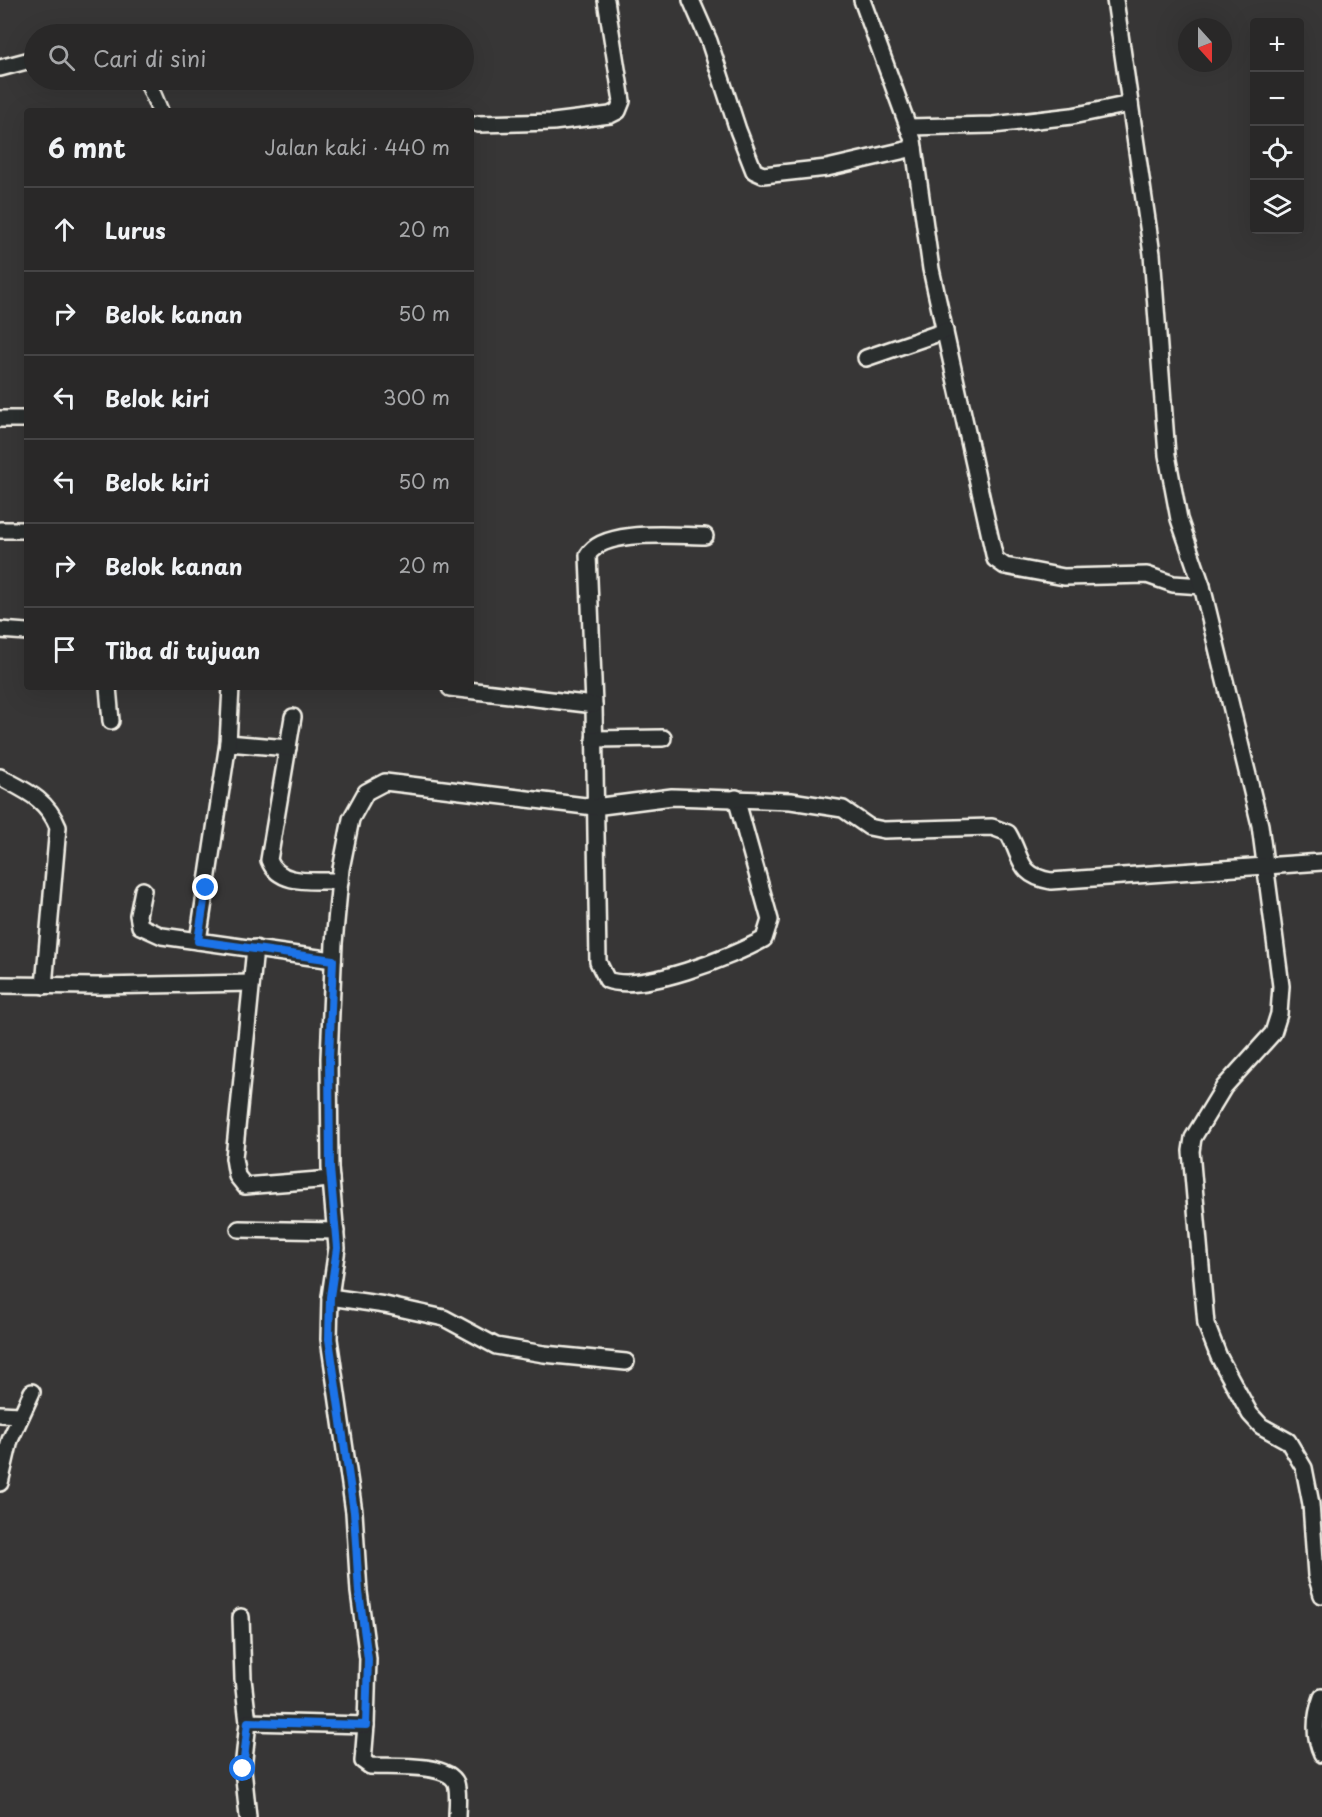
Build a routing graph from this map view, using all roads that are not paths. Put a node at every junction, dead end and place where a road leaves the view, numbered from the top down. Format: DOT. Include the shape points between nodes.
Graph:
graph roads {
  1 [pos="606,0"];
  2 [pos="691,0"];
  3 [pos="862,0"];
  4 [pos="1115,0"];
  5 [pos="24,62"];
  6 [pos="0,68"];
  7 [pos="151,90"];
  8 [pos="1130,104"];
  9 [pos="159,108"];
  10 [pos="478,124"];
  11 [pos="908,127"];
  12 [pos="914,148"];
  13 [pos="945,330"];
  14 [pos="867,358"];
  15 [pos="24,419"];
  16 [pos="0,420"];
  17 [pos="0,530"];
  18 [pos="24,530"];
  19 [pos="705,536"];
  20 [pos="1202,586"];
  21 [pos="0,630"];
  22 [pos="24,632"];
  23 [pos="108,690"];
  24 [pos="231,690"];
  25 [pos="467,690"];
  26 [pos="594,705"];
  27 [pos="293,717"];
  28 [pos="111,721"];
  29 [pos="594,738"];
  30 [pos="663,738"];
  31 [pos="228,743"];
  32 [pos="288,748"];
  33 [pos="0,777"];
  34 [pos="735,798"];
  35 [pos="594,807"];
  36 [pos="1322,862"];
  37 [pos="1266,866"];
  38 [pos="340,881"];
  39 [pos="143,890"];
  40 [pos="198,941"];
  41 [pos="255,948"];
  42 [pos="333,960"];
  43 [pos="251,983"];
  44 [pos="0,985"];
  45 [pos="44,986"];
  46 [pos="331,1179"];
  47 [pos="239,1229"];
  48 [pos="336,1231"];
  49 [pos="330,1297"];
  50 [pos="626,1362"];
  51 [pos="32,1392"];
  52 [pos="0,1414"];
  53 [pos="20,1415"];
  54 [pos="0,1483"];
  55 [pos="1322,1594"];
  56 [pos="241,1617"];
  57 [pos="1322,1697"];
  58 [pos="248,1722"];
  59 [pos="366,1725"];
  60 [pos="1322,1754"];
  61 [pos="248,1817"];
  62 [pos="457,1817"];
  1 -- 10 [label="street" via="622,101 618,111 553,122"];
  2 -- 12 [label="street" via="754,171 763,175 826,168"];
  3 -- 11 [label="street"];
  4 -- 8 [label="street"];
  5 -- 6 [label="street"];
  7 -- 9 [label="street"];
  8 -- 11 [label="street" via="1072,116 993,125"];
  8 -- 20 [label="street" via="1158,310 1167,455 1179,519"];
  11 -- 12 [label="street"];
  12 -- 13 [label="street"];
  13 -- 14 [label="street"];
  13 -- 20 [label="street" via="992,548 999,563 1064,577 1147,575 1173,584"];
  15 -- 16 [label="street"];
  17 -- 18 [label="street"];
  19 -- 26 [label="street" via="613,538 592,548 588,555"];
  20 -- 37 [label="street" via="1260,825"];
  21 -- 22 [label="street"];
  23 -- 28 [label="street"];
  24 -- 31 [label="street"];
  25 -- 26 [label="street"];
  26 -- 29 [label="street"];
  27 -- 32 [label="street"];
  29 -- 30 [label="street"];
  29 -- 35 [label="street"];
  31 -- 32 [label="street"];
  31 -- 40 [label="street"];
  32 -- 38 [label="street" via="269,860 273,871 282,878"];
  33 -- 45 [label="street" via="38,797 52,811 58,827"];
  34 -- 35 [label="street" via="672,797"];
  34 -- 35 [label="street" via="770,920 764,939 667,976 616,984 606,980 598,962"];
  34 -- 37 [label="street" via="843,808 869,827 884,830 992,827 1008,833 1021,864 1031,876 1051,881"];
  35 -- 38 [label="street" via="385,782 366,792 355,810"];
  36 -- 37 [label="street"];
  37 -- 55 [label="street" via="1281,986 1278,1014 1273,1033 1224,1087 1193,1138 1191,1151 1206,1324 1250,1414 1261,1426 1287,1441 1304,1468 1316,1575"];
  38 -- 42 [label="street"];
  39 -- 40 [label="street" via="138,915 142,928 162,936"];
  40 -- 41 [label="street"];
  41 -- 42 [label="street"];
  41 -- 43 [label="street"];
  42 -- 46 [label="street" via="329,1058"];
  43 -- 45 [label="street"];
  43 -- 46 [label="street" via="235,1147 237,1176 245,1186"];
  44 -- 45 [label="street"];
  46 -- 48 [label="street"];
  47 -- 48 [label="street"];
  48 -- 49 [label="street"];
  49 -- 50 [label="street" via="444,1318 496,1346"];
  49 -- 59 [label="street" via="329,1339 354,1512 368,1659"];
  51 -- 53 [label="street"];
  52 -- 53 [label="street"];
  53 -- 54 [label="street"];
  56 -- 58 [label="street"];
  57 -- 60 [label="street" via="1316,1726 1316,1742"];
  58 -- 59 [label="street"];
  58 -- 61 [label="street" via="243,1769"];
  59 -- 62 [label="street" via="363,1761 370,1766 437,1769 449,1774 456,1783"];
}
